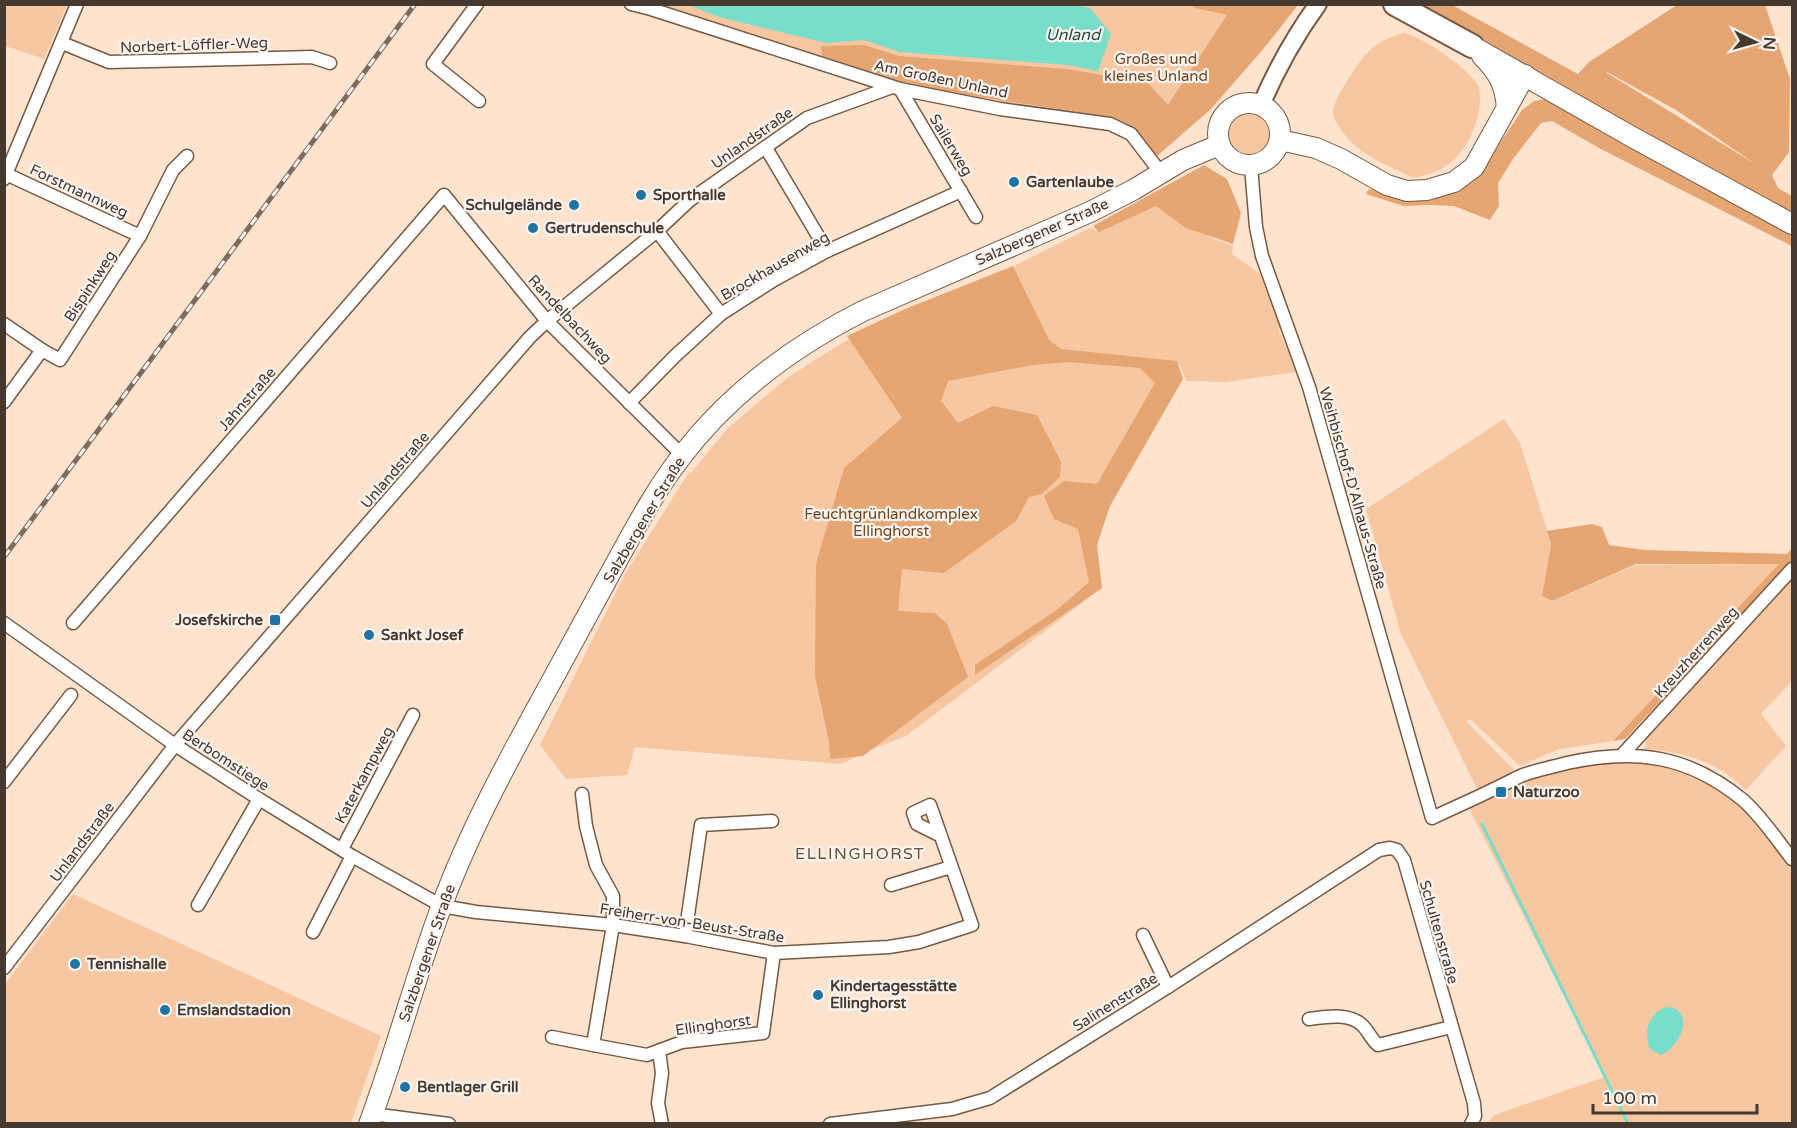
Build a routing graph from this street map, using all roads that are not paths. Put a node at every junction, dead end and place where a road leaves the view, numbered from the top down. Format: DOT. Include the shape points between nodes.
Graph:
graph roads {
  1 [pos="77,4"];
  2 [pos="477,4"];
  3 [pos="631,4"];
  4 [pos="1318,4"];
  5 [pos="1395,4"];
  6 [pos="62,43"];
  7 [pos="1472,46"];
  8 [pos="330,63"];
  9 [pos="1525,75"];
  10 [pos="896,88"];
  11 [pos="479,101"];
  12 [pos="1261,105"];
  13 [pos="1507,108"];
  14 [pos="1280,140"];
  15 [pos="1219,145"];
  16 [pos="765,148"];
  17 [pos="187,156"];
  18 [pos="1251,166"];
  19 [pos="1161,173"];
  20 [pos="5,176"];
  21 [pos="961,191"];
  22 [pos="444,195"];
  23 [pos="976,217"];
  24 [pos="1792,224"];
  25 [pos="657,231"];
  26 [pos="140,236"];
  27 [pos="827,251"];
  28 [pos="721,314"];
  29 [pos="547,321"];
  30 [pos="4,324"];
  31 [pos="42,350"];
  32 [pos="4,402"];
  33 [pos="629,404"];
  34 [pos="682,455"];
  35 [pos="1792,569"];
  36 [pos="4,623"];
  37 [pos="73,623"];
  38 [pos="71,695"];
  39 [pos="413,715"];
  40 [pos="175,745"];
  41 [pos="1622,755"];
  42 [pos="4,782"];
  43 [pos="582,794"];
  44 [pos="259,799"];
  45 [pos="772,821"];
  46 [pos="941,836"];
  47 [pos="1394,848"];
  48 [pos="347,853"];
  49 [pos="1792,860"];
  50 [pos="951,867"];
  51 [pos="891,885"];
  52 [pos="198,905"];
  53 [pos="441,906"];
  54 [pos="614,925"];
  55 [pos="313,932"];
  56 [pos="1143,935"];
  57 [pos="685,936"];
  58 [pos="774,953"];
  59 [pos="4,968"];
  60 [pos="1168,987"];
  61 [pos="1310,1020"];
  62 [pos="1451,1027"];
  63 [pos="552,1037"];
  64 [pos="593,1045"];
  65 [pos="659,1051"];
  66 [pos="370,1119"];
  67 [pos="449,1124"];
  68 [pos="662,1124"];
  69 [pos="830,1124"];
  70 [pos="1471,1124"];
  1 -- 6 [label="street"];
  2 -- 11 [label="street" via="433,64"];
  3 -- 10 [label="street, Am Großen Unland"];
  4 -- 12 [label="main road" via="1289,46"];
  5 -- 7 [label="highway"];
  6 -- 8 [label="street, Norbert-Löffler-Weg" via="109,63 312,57"];
  6 -- 20 [label="street"];
  7 -- 9 [label="main road"];
  7 -- 13 [label="main road" via="1503,84"];
  9 -- 13 [label="main road"];
  9 -- 24 [label="main road"];
  10 -- 16 [label="street, Unlandstraße" via="807,118"];
  10 -- 19 [label="street, Am Großen Unland" via="1000,109 1110,124 1131,134"];
  10 -- 21 [label="street, Sailerweg"];
  12 -- 14 [label="main road" via="1275,115"];
  12 -- 15 [label="main road" via="1249,103 1227,111 1220,121"];
  13 -- 14 [label="main road" via="1474,167 1454,182 1427,190 1407,191 1387,185 1316,148"];
  14 -- 18 [label="main road" via="1267,161"];
  15 -- 18 [label="main road" via="1235,163"];
  15 -- 19 [label="main road, Salzbergener Straße" via="1183,159"];
  16 -- 25 [label="street, Unlandstraße" via="690,200"];
  16 -- 27 [label="street"];
  17 -- 26 [label="street, Bispinkweg" via="173,170"];
  18 -- 41 [label="street, Weihbischof-D'Alhaus-Straße" via="1262,256 1309,387 1432,818 1522,775"];
  19 -- 34 [label="main road, Salzbergener Straße" via="1090,213 836,324 768,370 711,422"];
  20 -- 26 [label="street, Forstmannweg"];
  21 -- 23 [label="street, Sailerweg"];
  21 -- 27 [label="street, Brockhausenweg"];
  22 -- 29 [label="street, Randelbachweg"];
  22 -- 37 [label="street, Jahnstraße"];
  25 -- 28 [label="street"];
  25 -- 29 [label="street, Unlandstraße"];
  26 -- 31 [label="street, Bispinkweg" via="60,360"];
  27 -- 28 [label="street, Brockhausenweg"];
  28 -- 33 [label="street, Brockhausenweg"];
  29 -- 33 [label="street, Randelbachweg"];
  29 -- 40 [label="street, Unlandstraße"];
  30 -- 31 [label="street"];
  31 -- 32 [label="street"];
  33 -- 34 [label="street, Randelbachweg"];
  34 -- 53 [label="main road, Salzbergener Straße" via="638,524 508,763"];
  35 -- 41 [label="street, Kreuzherrenweg"];
  36 -- 40 [label="street, Berbomstiege"];
  38 -- 42 [label="street"];
  39 -- 48 [label="street, Katerkampweg"];
  40 -- 44 [label="street, Berbomstiege"];
  40 -- 59 [label="street, Unlandstraße"];
  41 -- 49 [label="street" via="1657,758 1707,777 1756,813"];
  43 -- 54 [label="street" via="596,865 613,896"];
  44 -- 48 [label="street, Berbomstiege"];
  44 -- 52 [label="street"];
  45 -- 57 [label="street" via="701,825"];
  46 -- 50 [label="street"];
  47 -- 60 [label="street, Salinenstraße" via="1379,850"];
  47 -- 62 [label="street, Schultenstraße" via="1404,860"];
  48 -- 53 [label="street, Berbomstiege"];
  48 -- 55 [label="street, Katerkampweg"];
  50 -- 51 [label="street"];
  50 -- 58 [label="street, Freiherr-von-Beust-Straße" via="972,925 889,947"];
  53 -- 54 [label="street, Freiherr-von-Beust-Straße"];
  53 -- 66 [label="main road, Salzbergener Straße"];
  54 -- 57 [label="street, Freiherr-von-Beust-Straße"];
  54 -- 64 [label="street"];
  56 -- 60 [label="street"];
  57 -- 58 [label="street, Freiherr-von-Beust-Straße"];
  58 -- 65 [label="street, Ellinghorst" via="763,1033 682,1042"];
  60 -- 69 [label="street, Salinenstraße" via="990,1098 950,1109"];
  61 -- 62 [label="street" via="1333,1016 1353,1020 1362,1024 1378,1045"];
  62 -- 70 [label="street, Schultenstraße" via="1474,1103"];
  63 -- 64 [label="street, Ellinghorst"];
  64 -- 65 [label="street, Ellinghorst" via="647,1055"];
  65 -- 68 [label="street, Ellinghorst" via="662,1073 658,1103"];
  66 -- 67 [label="street"];
}
